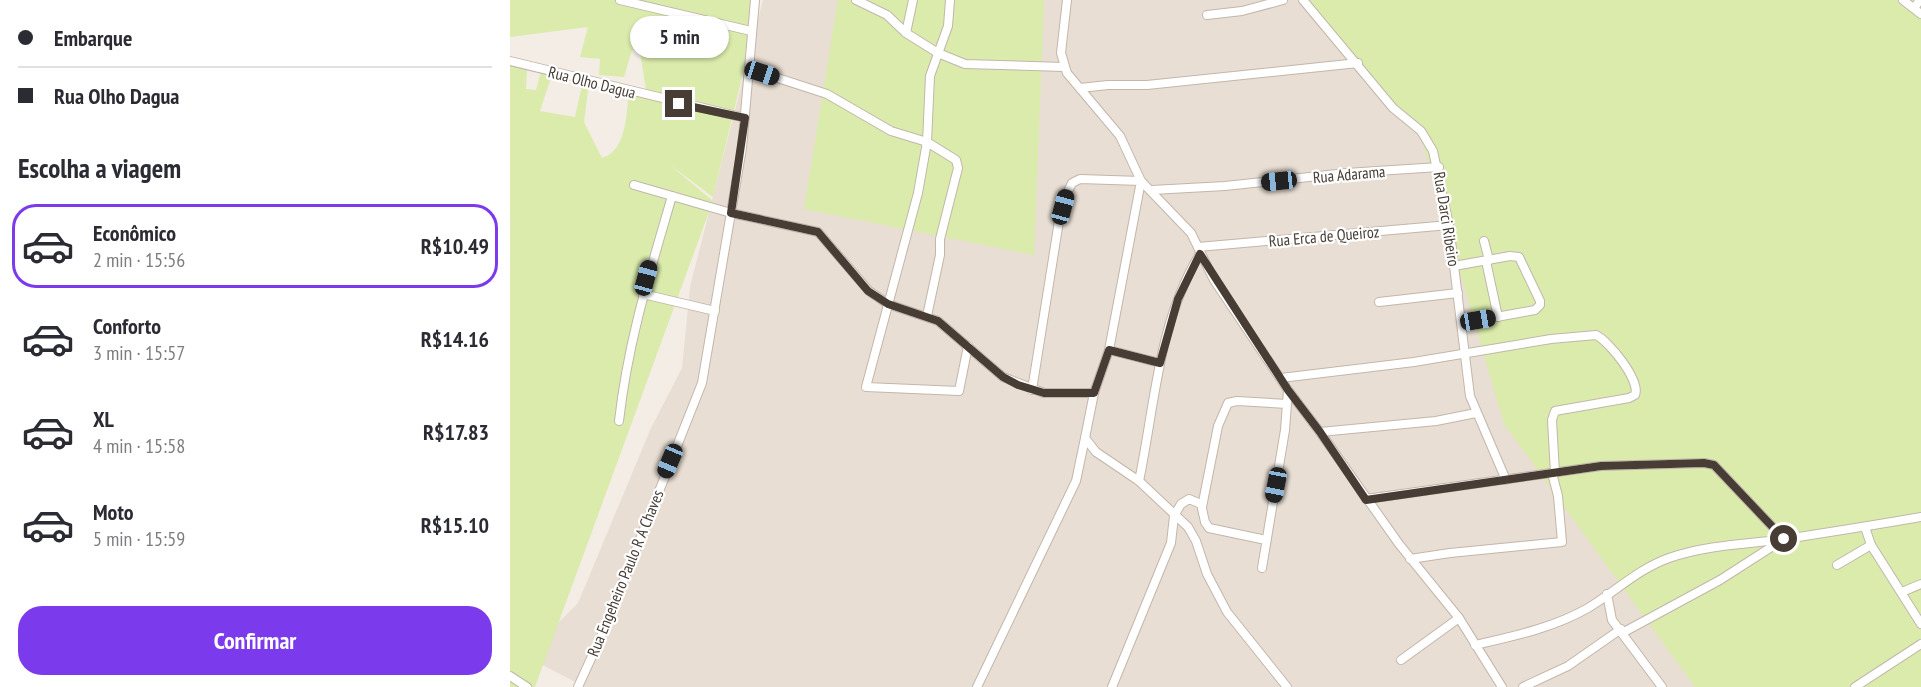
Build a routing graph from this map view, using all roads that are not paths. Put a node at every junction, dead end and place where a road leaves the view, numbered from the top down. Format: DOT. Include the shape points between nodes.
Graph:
graph roads {
  1 [pos="620,0"];
  2 [pos="754,0"];
  3 [pos="856,0"];
  4 [pos="913,0"];
  5 [pos="950,0"];
  6 [pos="1067,0"];
  7 [pos="1283,0"];
  8 [pos="1303,0"];
  9 [pos="1903,0"];
  10 [pos="1920,0"];
  11 [pos="1914,8"];
  12 [pos="1921,14"];
  13 [pos="1207,15"];
  14 [pos="751,31"];
  15 [pos="906,33"];
  16 [pos="938,53"];
  17 [pos="510,61"];
  18 [pos="1358,63"];
  19 [pos="1064,67"];
  20 [pos="750,69"];
  21 [pos="1080,88"];
  22 [pos="745,118"];
  23 [pos="927,142"];
  24 [pos="1439,167"];
  25 [pos="1141,181"];
  26 [pos="634,185"];
  27 [pos="1152,190"];
  28 [pos="672,196"];
  29 [pos="731,213"];
  30 [pos="1449,225"];
  31 [pos="1484,241"];
  32 [pos="1199,251"];
  33 [pos="1487,260"];
  34 [pos="1454,266"];
  35 [pos="1458,293"];
  36 [pos="642,294"];
  37 [pos="1379,302"];
  38 [pos="888,304"];
  39 [pos="715,311"];
  40 [pos="927,316"];
  41 [pos="1498,317"];
  42 [pos="1463,323"];
  43 [pos="968,346"];
  44 [pos="1109,350"];
  45 [pos="1464,354"];
  46 [pos="1160,363"];
  47 [pos="1281,378"];
  48 [pos="1032,390"];
  49 [pos="1288,390"];
  50 [pos="1094,393"];
  51 [pos="1287,404"];
  52 [pos="1476,413"];
  53 [pos="619,421"];
  54 [pos="1320,432"];
  55 [pos="1085,438"];
  56 [pos="1554,473"];
  57 [pos="1506,480"];
  58 [pos="1139,481"];
  59 [pos="1366,500"];
  60 [pos="1202,507"];
  61 [pos="1174,516"];
  62 [pos="1921,517"];
  63 [pos="1206,524"];
  64 [pos="1865,527"];
  65 [pos="1784,539"];
  66 [pos="1266,540"];
  67 [pos="1196,541"];
  68 [pos="1872,545"];
  69 [pos="1410,559"];
  70 [pos="1837,565"];
  71 [pos="1262,568"];
  72 [pos="1921,584"];
  73 [pos="1902,592"];
  74 [pos="1607,594"];
  75 [pos="1459,618"];
  76 [pos="1921,624"];
  77 [pos="1622,630"];
  78 [pos="1921,644"];
  79 [pos="1475,645"];
  80 [pos="1401,660"];
  81 [pos="510,676"];
  82 [pos="527,687"];
  83 [pos="578,687"];
  84 [pos="977,687"];
  85 [pos="1112,687"];
  86 [pos="1287,687"];
  87 [pos="1502,687"];
  88 [pos="1524,687"];
  89 [pos="1662,687"];
  90 [pos="1855,687"];
  1 -- 14 [label="street"];
  2 -- 14 [label="street, Rua Engeheiro Paulo R A Chaves"];
  3 -- 15 [label="street" via="887,15"];
  4 -- 15 [label="street"];
  5 -- 16 [label="street" via="948,26"];
  6 -- 19 [label="street" via="1061,53"];
  7 -- 13 [label="street"];
  8 -- 18 [label="street, Rua Darci Ribeiro"];
  9 -- 11 [label="street"];
  10 -- 11 [label="street"];
  11 -- 12 [label="street"];
  14 -- 20 [label="street, Rua Engeheiro Paulo R A Chaves"];
  15 -- 16 [label="street"];
  16 -- 19 [label="street" via="965,64"];
  16 -- 23 [label="street" via="930,76"];
  17 -- 22 [label="street, Rua Olho Dagua"];
  18 -- 21 [label="street" via="1147,85"];
  18 -- 24 [label="street, Rua Darci Ribeiro" via="1393,108 1428,140"];
  19 -- 21 [label="street"];
  20 -- 22 [label="street, Rua Engeheiro Paulo R A Chaves"];
  20 -- 23 [label="street" via="808,86 891,131"];
  21 -- 25 [label="street" via="1120,136"];
  22 -- 29 [label="street, Rua Engeheiro Paulo R A Chaves"];
  23 -- 38 [label="street" via="918,193"];
  23 -- 40 [label="street" via="956,160 958,168 940,239"];
  24 -- 27 [label="street, Rua Adarama"];
  24 -- 30 [label="street, Rua Darci Ribeiro"];
  25 -- 27 [label="street"];
  25 -- 44 [label="street"];
  25 -- 48 [label="street" via="1095,178 1072,183 1059,221"];
  26 -- 28 [label="street"];
  27 -- 32 [label="street" via="1185,225"];
  28 -- 29 [label="street"];
  28 -- 36 [label="street"];
  29 -- 38 [label="street" via="818,232 858,280"];
  29 -- 39 [label="street, Rua Engeheiro Paulo R A Chaves"];
  30 -- 32 [label="street, Rua Erca de Queiroz"];
  30 -- 34 [label="street, Rua Darci Ribeiro"];
  31 -- 33 [label="street"];
  32 -- 46 [label="street" via="1178,299"];
  32 -- 47 [label="street" via="1214,280"];
  33 -- 34 [label="street"];
  33 -- 41 [label="street"];
  33 -- 41 [label="street" via="1519,257 1540,301 1535,310"];
  34 -- 35 [label="street, Rua Darci Ribeiro"];
  35 -- 37 [label="street"];
  35 -- 42 [label="street, Rua Darci Ribeiro"];
  36 -- 39 [label="street"];
  36 -- 53 [label="street"];
  38 -- 40 [label="street"];
  38 -- 43 [label="street" via="866,387 959,391"];
  39 -- 83 [label="street, Rua Engeheiro Paulo R A Chaves" via="697,399"];
  40 -- 43 [label="street"];
  41 -- 42 [label="street"];
  42 -- 45 [label="street, Rua Darci Ribeiro"];
  43 -- 48 [label="street" via="1003,377"];
  44 -- 46 [label="street"];
  44 -- 50 [label="street"];
  45 -- 47 [label="street"];
  45 -- 52 [label="street, Rua Darci Ribeiro"];
  45 -- 56 [label="street" via="1596,335 1635,380 1635,395 1555,411"];
  46 -- 58 [label="street"];
  47 -- 49 [label="street"];
  48 -- 50 [label="street"];
  49 -- 51 [label="street"];
  49 -- 54 [label="street"];
  50 -- 55 [label="street"];
  51 -- 60 [label="street" via="1228,403 1218,426"];
  51 -- 66 [label="street"];
  52 -- 54 [label="street" via="1436,421"];
  52 -- 57 [label="street, Rua Darci Ribeiro"];
  54 -- 59 [label="street"];
  55 -- 58 [label="street" via="1102,458"];
  55 -- 84 [label="street" via="1076,481"];
  56 -- 57 [label="street"];
  56 -- 65 [label="street" via="1652,462 1711,464"];
  56 -- 69 [label="street" via="1562,542"];
  57 -- 59 [label="street"];
  58 -- 61 [label="street"];
  59 -- 69 [label="street"];
  60 -- 61 [label="street" via="1194,500 1186,500"];
  60 -- 63 [label="street"];
  61 -- 67 [label="street" via="1188,527"];
  61 -- 85 [label="street" via="1171,543"];
  62 -- 64 [label="street"];
  63 -- 66 [label="street" via="1209,528"];
  63 -- 67 [label="street"];
  64 -- 65 [label="street"];
  64 -- 68 [label="street"];
  65 -- 74 [label="street" via="1675,556"];
  65 -- 77 [label="street" via="1720,580"];
  66 -- 71 [label="street"];
  67 -- 86 [label="street" via="1207,574 1227,612"];
  68 -- 70 [label="street"];
  68 -- 73 [label="street"];
  69 -- 75 [label="street"];
  72 -- 73 [label="street"];
  73 -- 76 [label="street"];
  74 -- 77 [label="street" via="1612,620"];
  74 -- 79 [label="street" via="1551,626"];
  75 -- 79 [label="street"];
  75 -- 80 [label="street"];
  77 -- 88 [label="street" via="1568,666"];
  77 -- 89 [label="street"];
  78 -- 90 [label="street"];
  79 -- 87 [label="street"];
  81 -- 82 [label="street"];
}
